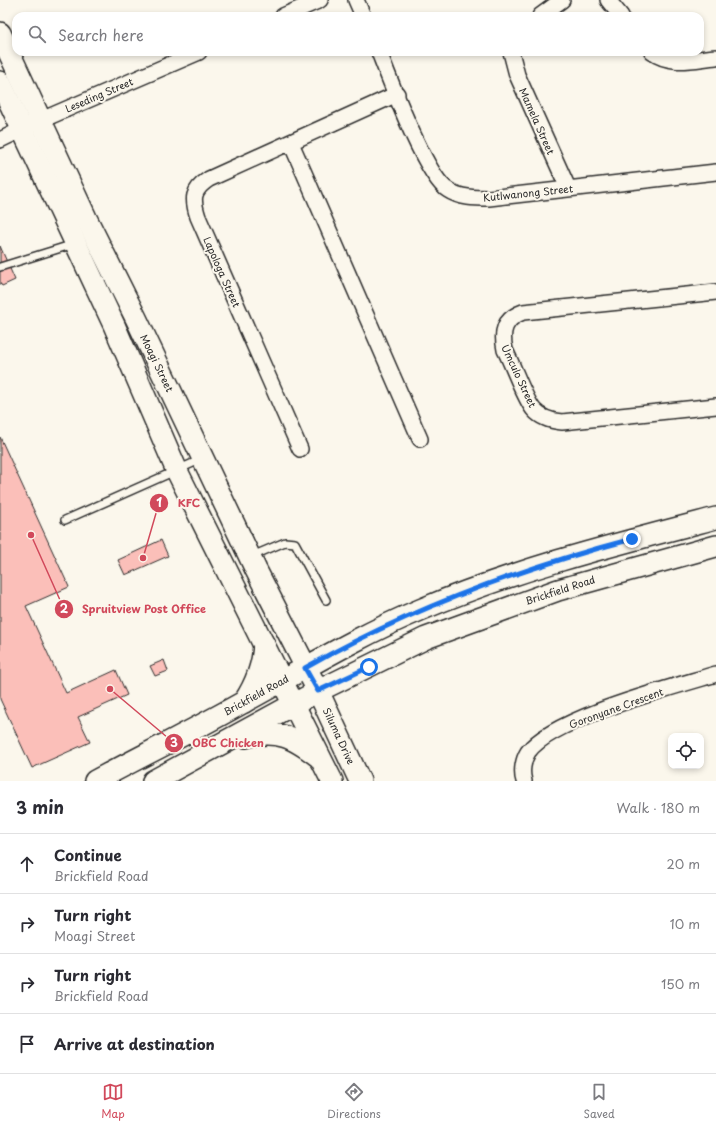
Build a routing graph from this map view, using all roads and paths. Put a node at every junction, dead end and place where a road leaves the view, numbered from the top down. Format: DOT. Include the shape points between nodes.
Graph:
graph roads {
  1 [pos="320,0"];
  2 [pos="356,0"];
  3 [pos="562,0"];
  4 [pos="608,0"];
  5 [pos="292,12"];
  6 [pos="361,12"];
  7 [pos="546,12"];
  8 [pos="618,12"];
  9 [pos="0,33"];
  10 [pos="190,56"];
  11 [pos="380,56"];
  12 [pos="512,56"];
  13 [pos="660,56"];
  14 [pos="716,57"];
  15 [pos="0,82"];
  16 [pos="397,94"];
  17 [pos="31,125"];
  18 [pos="0,140"];
  19 [pos="290,143"];
  20 [pos="716,172"];
  21 [pos="568,188"];
  22 [pos="84,240"];
  23 [pos="0,267"];
  24 [pos="716,292"];
  25 [pos="716,406"];
  26 [pos="420,439"];
  27 [pos="300,449"];
  28 [pos="203,459"];
  29 [pos="178,471"];
  30 [pos="716,518"];
  31 [pos="65,520"];
  32 [pos="716,546"];
  33 [pos="250,557"];
  34 [pos="326,600"];
  35 [pos="264,644"];
  36 [pos="305,668"];
  37 [pos="716,674"];
  38 [pos="281,680"];
  39 [pos="318,691"];
  40 [pos="244,702"];
  41 [pos="294,706"];
  42 [pos="227,742"];
  43 [pos="320,757"];
  44 [pos="95,781"];
  45 [pos="153,781"];
  46 [pos="332,781"];
  47 [pos="360,781"];
  48 [pos="524,781"];
  1 -- 5 [label="street"];
  2 -- 6 [label="street"];
  3 -- 7 [label="street"];
  4 -- 8 [label="street"];
  9 -- 17 [label="street, Moagi Street"];
  10 -- 17 [label="street, Leseding Street"];
  11 -- 16 [label="street, Kutlwanong Street"];
  12 -- 21 [label="street, Mamela Street" via="517,75"];
  13 -- 14 [label="street" via="679,61"];
  15 -- 17 [label="street, Moagi Street"];
  16 -- 19 [label="street, Lapologa Street"];
  16 -- 21 [label="street, Kutlwanong Street" via="430,170 447,190 460,196 489,198"];
  17 -- 18 [label="street, Leseding Street"];
  17 -- 22 [label="street, Moagi Street"];
  19 -- 26 [label="street"];
  19 -- 27 [label="street, Lapologa Street" via="201,184 194,198 194,207"];
  20 -- 21 [label="street, Kutlwanong Street"];
  22 -- 23 [label="lane"];
  22 -- 28 [label="street, Moagi Street"];
  22 -- 29 [label="street, Moagi Street" via="114,325"];
  24 -- 25 [label="street, Umculo Street" via="523,312 508,321 503,340 505,350 533,409 551,421"];
  28 -- 29 [label="lane"];
  28 -- 33 [label="street, Moagi Street"];
  29 -- 31 [label="lane"];
  29 -- 35 [label="street, Moagi Street"];
  30 -- 36 [label="street, Brickfield Road" via="525,570 421,609 353,641"];
  32 -- 39 [label="street, Brickfield Road" via="558,590 468,622 426,638"];
  33 -- 34 [label="lane" via="285,542 296,543"];
  33 -- 36 [label="street, Moagi Street"];
  35 -- 38 [label="street, Moagi Street"];
  35 -- 40 [label="street" via="263,659 256,683"];
  36 -- 38 [label="street, Brickfield Road"];
  36 -- 39 [label="street, Moagi Street"];
  37 -- 48 [label="street, Goronyane Crescent" via="574,721 554,731 528,752 523,763"];
  38 -- 40 [label="street, Brickfield Road"];
  38 -- 41 [label="street, Moagi Street"];
  39 -- 41 [label="street, Brickfield Road"];
  39 -- 47 [label="street, Siluma Drive"];
  40 -- 44 [label="street, Brickfield Road"];
  41 -- 42 [label="street, Brickfield Road"];
  41 -- 43 [label="street"];
  42 -- 43 [label="street" via="258,734 285,735"];
  42 -- 45 [label="street, Brickfield Road"];
  43 -- 46 [label="street"];
}
